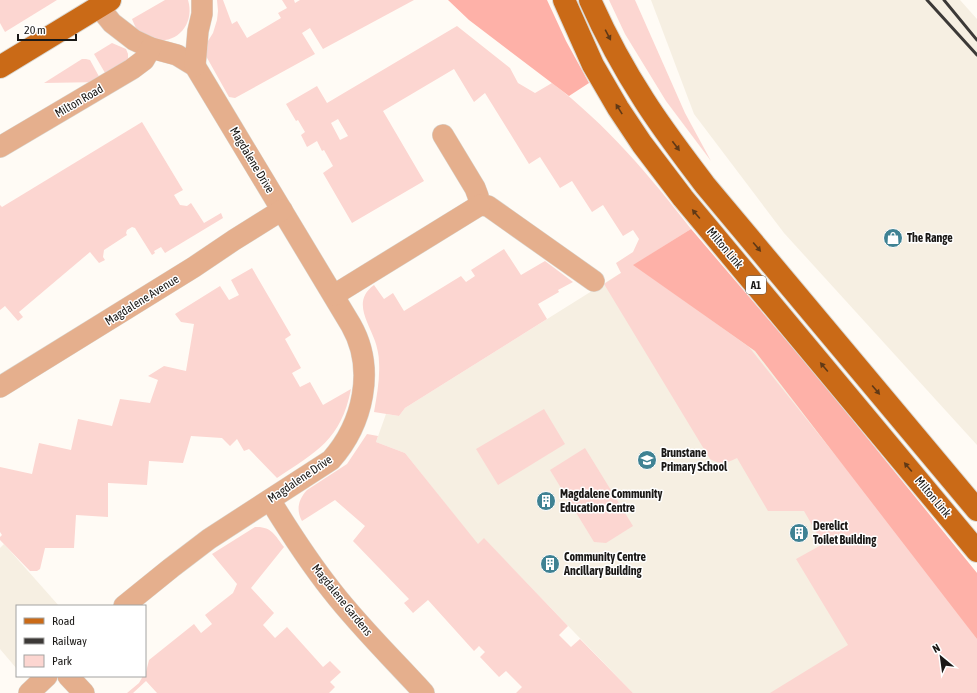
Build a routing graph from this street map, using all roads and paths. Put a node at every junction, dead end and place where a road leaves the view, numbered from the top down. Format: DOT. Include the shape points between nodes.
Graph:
graph roads {
  1 [pos="202,0"];
  2 [pos="564,0"];
  3 [pos="590,0"];
  4 [pos="104,3"];
  5 [pos="198,31"];
  6 [pos="159,49"];
  7 [pos="195,66"];
  8 [pos="0,67"];
  9 [pos="443,135"];
  10 [pos="0,147"];
  11 [pos="480,205"];
  12 [pos="282,210"];
  13 [pos="594,281"];
  14 [pos="334,295"];
  15 [pos="0,387"];
  16 [pos="270,500"];
  17 [pos="977,510"];
  18 [pos="977,551"];
  19 [pos="125,605"];
  20 [pos="47,677"];
  21 [pos="69,677"];
  22 [pos="29,693"];
  23 [pos="84,693"];
  24 [pos="424,693"];
  1 -- 5 [label="street"];
  18 -- 2 [label="main road, Milton Link / A1, one-way" via="683,198 642,144 594,65"];
  3 -- 17 [label="main road, Milton Link / A1, one-way" via="644,100 705,185"];
  4 -- 6 [label="street, Magdalene Drive" via="112,23 125,34 138,42"];
  4 -- 8 [label="main road"];
  5 -- 6 [label="street" via="187,42"];
  5 -- 7 [label="street"];
  6 -- 7 [label="street, Magdalene Drive"];
  6 -- 10 [label="street, Milton Road" via="132,69"];
  7 -- 12 [label="street, Magdalene Drive"];
  9 -- 11 [label="street" via="475,188"];
  11 -- 13 [label="street" via="488,206"];
  11 -- 14 [label="street"];
  12 -- 14 [label="street, Magdalene Drive"];
  12 -- 15 [label="street, Magdalene Avenue"];
  14 -- 16 [label="street, Magdalene Drive" via="361,347 364,381 361,406 351,432 331,460"];
  16 -- 19 [label="street, Magdalene Drive" via="191,553"];
  16 -- 24 [label="street, Magdalene Gardens" via="331,590"];
  20 -- 22 [label="street"];
  21 -- 23 [label="street"];
}
